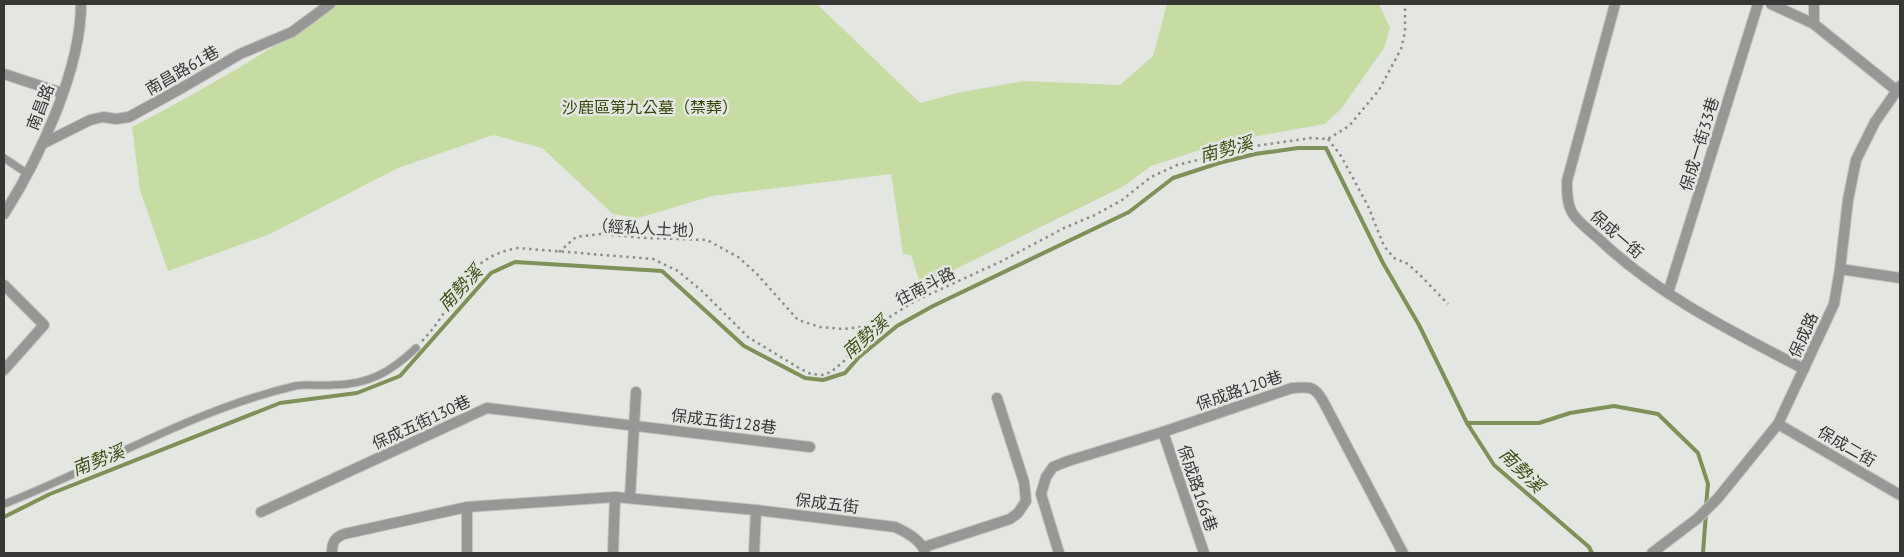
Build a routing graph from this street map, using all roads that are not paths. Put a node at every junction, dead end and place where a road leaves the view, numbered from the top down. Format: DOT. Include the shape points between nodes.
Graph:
graph roads {
  1 [pos="81,4"];
  2 [pos="330,4"];
  3 [pos="1615,4"];
  4 [pos="1758,4"];
  5 [pos="1771,4"];
  6 [pos="1814,4"];
  7 [pos="1814,24"];
  8 [pos="4,74"];
  9 [pos="1898,88"];
  10 [pos="62,93"];
  11 [pos="42,144"];
  12 [pos="4,158"];
  13 [pos="28,174"];
  14 [pos="4,214"];
  15 [pos="1840,269"];
  16 [pos="1900,278"];
  17 [pos="4,285"];
  18 [pos="1668,293"];
  19 [pos="416,348"];
  20 [pos="1804,369"];
  21 [pos="4,370"];
  22 [pos="636,392"];
  23 [pos="997,398"];
  24 [pos="1778,424"];
  25 [pos="634,425"];
  26 [pos="1163,432"];
  27 [pos="810,446"];
  28 [pos="1900,495"];
  29 [pos="615,496"];
  30 [pos="630,497"];
  31 [pos="4,504"];
  32 [pos="467,507"];
  33 [pos="756,510"];
  34 [pos="260,512"];
  35 [pos="924,550"];
  36 [pos="332,553"];
  37 [pos="466,553"];
  38 [pos="613,553"];
  39 [pos="754,553"];
  40 [pos="1059,553"];
  41 [pos="1204,553"];
  42 [pos="1403,553"];
  43 [pos="1652,553"];
  1 -- 10 [label="street, 南昌路" via="79,36"];
  2 -- 11 [label="street, 南昌路61巷" via="292,32 240,54 129,116 90,120"];
  3 -- 18 [label="street, 保成一街" via="1567,181 1567,198 1573,214 1611,251"];
  4 -- 18 [label="street, 保成一街33巷"];
  5 -- 7 [label="street"];
  6 -- 7 [label="street"];
  7 -- 9 [label="street"];
  8 -- 10 [label="street"];
  9 -- 15 [label="street, 保成路" via="1875,122 1856,160"];
  10 -- 11 [label="street, 南昌路"];
  11 -- 13 [label="street, 南昌路"];
  12 -- 13 [label="lane"];
  13 -- 14 [label="street, 南昌路"];
  15 -- 16 [label="street"];
  15 -- 20 [label="street, 保成路" via="1834,304"];
  17 -- 21 [label="street" via="44,325"];
  18 -- 20 [label="street, 保成一街"];
  19 -- 31 [label="lane" via="390,371 374,378 346,385 296,386 255,398 169,430"];
  20 -- 24 [label="street, 保成路"];
  22 -- 25 [label="street"];
  23 -- 35 [label="street" via="1024,482 1026,501 1010,519"];
  24 -- 28 [label="street, 保成二街"];
  24 -- 43 [label="street, 保成路" via="1718,498 1698,518"];
  25 -- 27 [label="street, 保成五街128巷"];
  25 -- 30 [label="street"];
  25 -- 34 [label="street, 保成五街130巷" via="486,408"];
  26 -- 40 [label="street, 保成路120巷" via="1053,467 1041,494"];
  26 -- 41 [label="street, 保成路166巷"];
  26 -- 42 [label="street, 保成路120巷" via="1292,388 1311,387 1321,397"];
  29 -- 30 [label="street, 保成五街"];
  29 -- 32 [label="street, 保成五街"];
  29 -- 38 [label="street"];
  30 -- 33 [label="street, 保成五街"];
  32 -- 36 [label="street, 保成五街" via="344,534 332,544"];
  32 -- 37 [label="street"];
  33 -- 35 [label="street, 保成五街" via="895,527 907,532"];
  33 -- 39 [label="street"];
}
